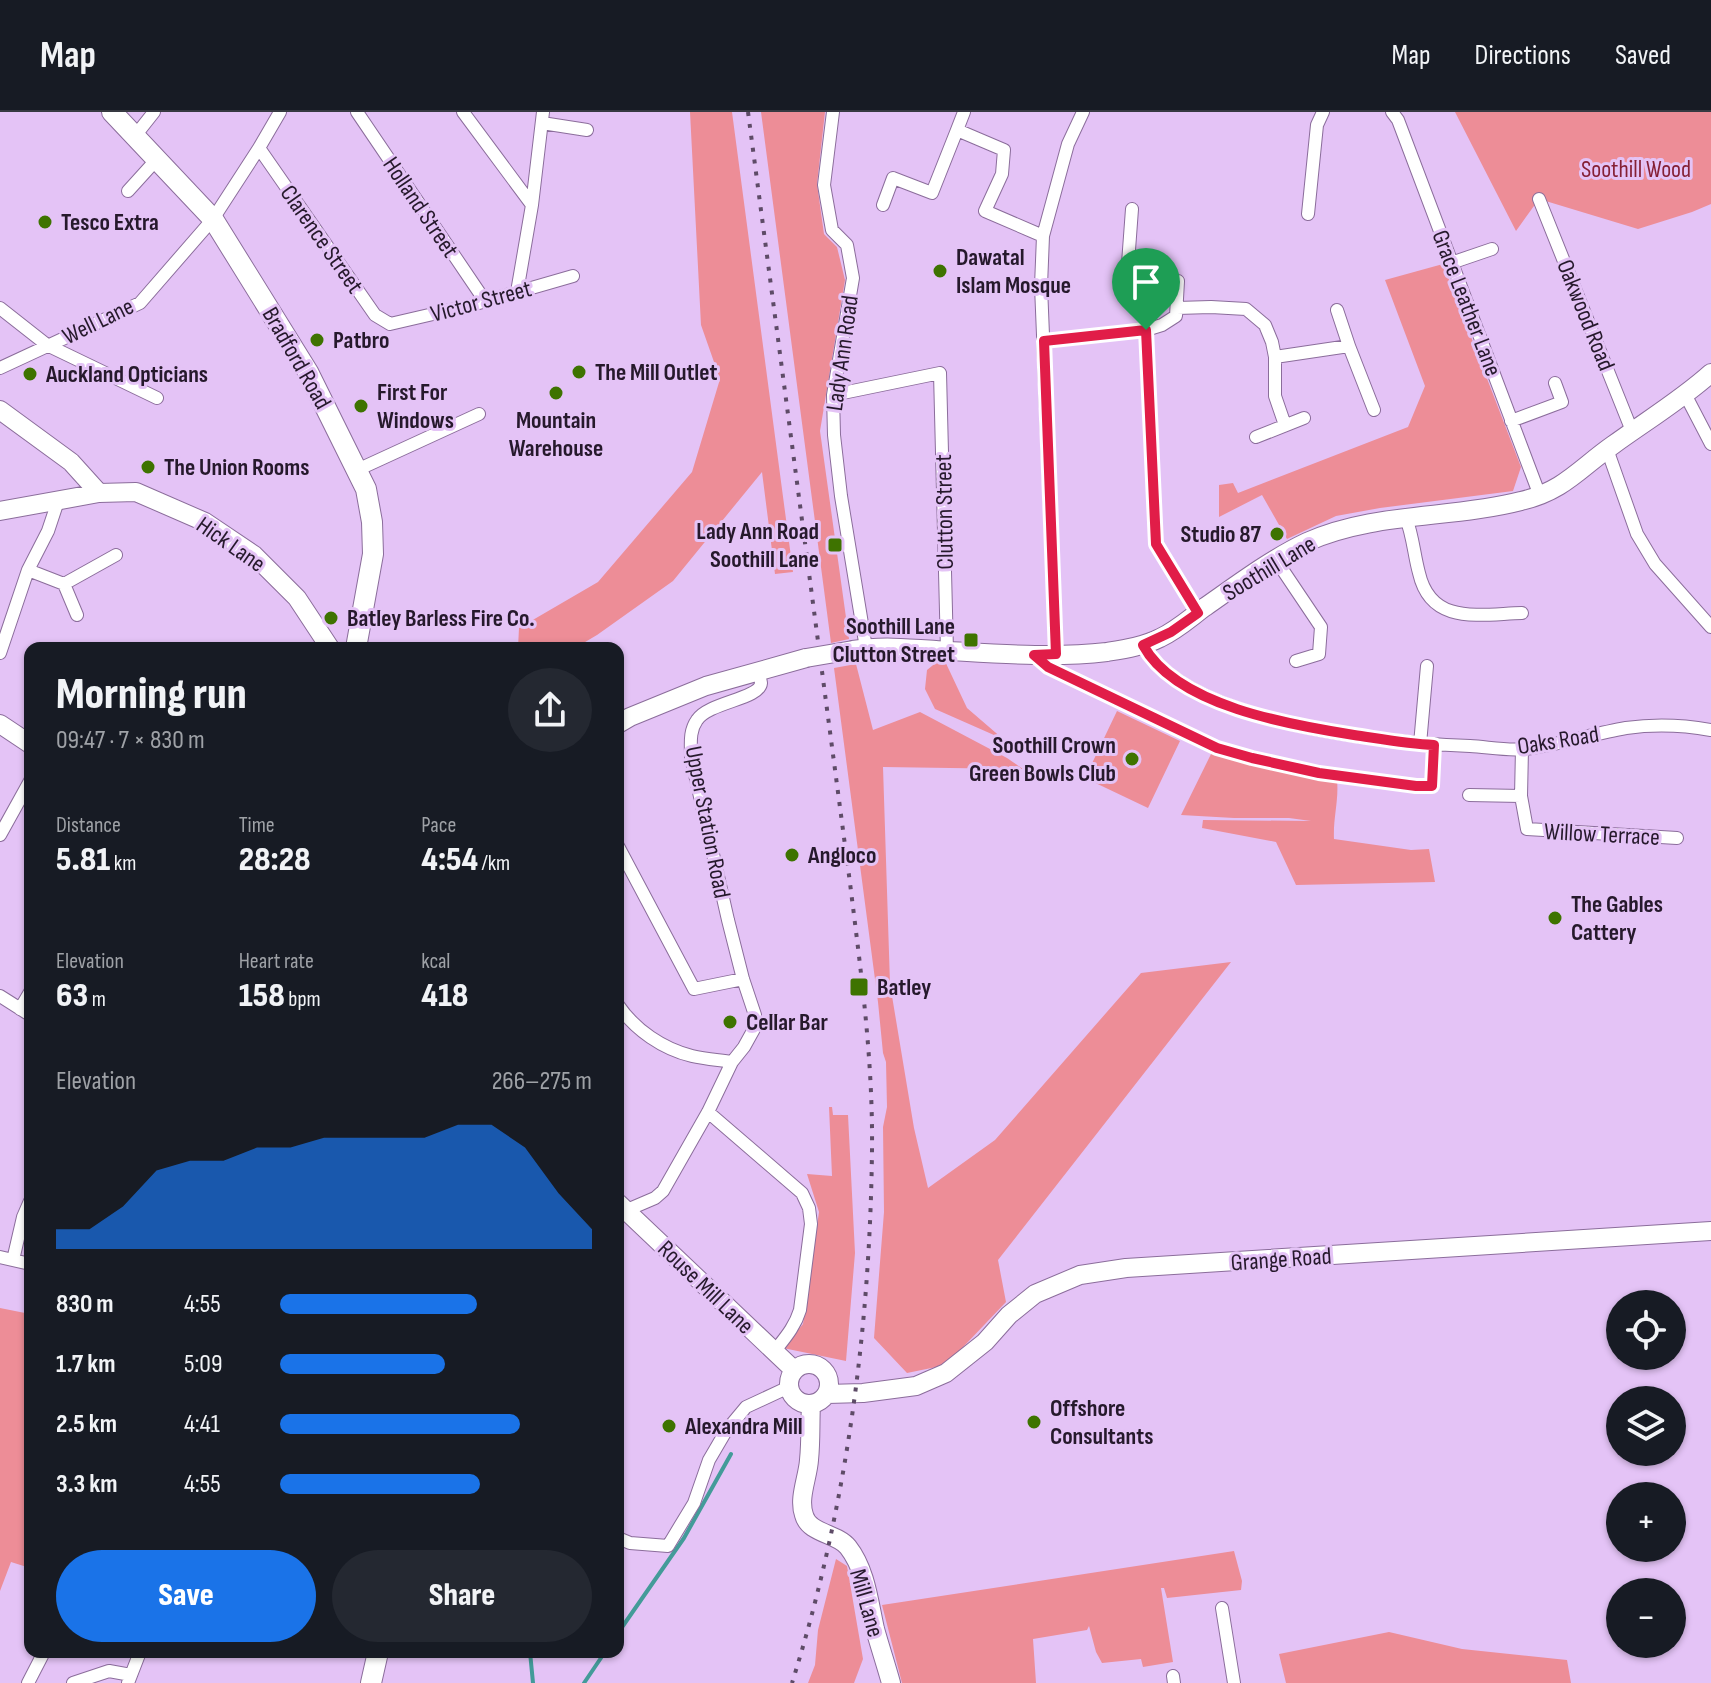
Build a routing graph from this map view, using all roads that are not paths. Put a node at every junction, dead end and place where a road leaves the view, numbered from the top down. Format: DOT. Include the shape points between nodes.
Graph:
graph roads {
  1 [pos="112,112"];
  2 [pos="154,112"];
  3 [pos="280,112"];
  4 [pos="357,112"];
  5 [pos="463,112"];
  6 [pos="833,112"];
  7 [pos="964,112"];
  8 [pos="1083,112"];
  9 [pos="1323,112"];
  10 [pos="1392,112"];
  11 [pos="543,117"];
  12 [pos="587,130"];
  13 [pos="957,130"];
  14 [pos="135,136"];
  15 [pos="259,148"];
  16 [pos="157,159"];
  17 [pos="128,191"];
  18 [pos="1539,199"];
  19 [pos="532,205"];
  20 [pos="883,205"];
  21 [pos="1132,209"];
  22 [pos="1308,214"];
  23 [pos="213,219"];
  24 [pos="1043,236"];
  25 [pos="1492,249"];
  26 [pos="1451,263"];
  27 [pos="573,276"];
  28 [pos="517,292"];
  29 [pos="485,301"];
  30 [pos="0,308"];
  31 [pos="1177,308"];
  32 [pos="1337,310"];
  33 [pos="390,324"];
  34 [pos="1146,330"];
  35 [pos="1044,341"];
  36 [pos="47,345"];
  37 [pos="1349,346"];
  38 [pos="1275,357"];
  39 [pos="0,368"];
  40 [pos="1711,373"];
  41 [pos="1555,383"];
  42 [pos="833,395"];
  43 [pos="1686,396"];
  44 [pos="157,398"];
  45 [pos="0,410"];
  46 [pos="1374,410"];
  47 [pos="479,414"];
  48 [pos="1304,418"];
  49 [pos="1511,421"];
  50 [pos="1285,425"];
  51 [pos="1632,431"];
  52 [pos="1256,437"];
  53 [pos="1711,444"];
  54 [pos="1607,449"];
  55 [pos="357,470"];
  56 [pos="99,493"];
  57 [pos="1540,496"];
  58 [pos="58,501"];
  59 [pos="0,511"];
  60 [pos="1406,518"];
  61 [pos="116,555"];
  62 [pos="1276,560"];
  63 [pos="28,570"];
  64 [pos="64,584"];
  65 [pos="1198,613"];
  66 [pos="1522,613"];
  67 [pos="77,615"];
  68 [pos="1711,627"];
  69 [pos="326,642"];
  70 [pos="357,642"];
  71 [pos="1143,645"];
  72 [pos="859,649"];
  73 [pos="947,651"];
  74 [pos="0,653"];
  75 [pos="1056,654"];
  76 [pos="1034,655"];
  77 [pos="1296,661"];
  78 [pos="1427,666"];
  79 [pos="758,670"];
  80 [pos="624,721"];
  81 [pos="0,724"];
  82 [pos="1711,730"];
  83 [pos="24,740"];
  84 [pos="1420,744"];
  85 [pos="1434,745"];
  86 [pos="1522,749"];
  87 [pos="24,792"];
  88 [pos="1469,795"];
  89 [pos="1521,796"];
  90 [pos="0,835"];
  91 [pos="1677,838"];
  92 [pos="624,857"];
  93 [pos="743,979"];
  94 [pos="0,996"];
  95 [pos="24,1011"];
  96 [pos="624,1014"];
  97 [pos="732,1062"];
  98 [pos="708,1112"];
  99 [pos="624,1206"];
  100 [pos="624,1209"];
  101 [pos="24,1215"];
  102 [pos="1711,1231"];
  103 [pos="7,1259"];
  104 [pos="774,1352"];
  105 [pos="791,1379"];
  106 [pos="822,1392"];
  107 [pos="624,1540"];
  108 [pos="1225,1605"];
  109 [pos="41,1658"];
  110 [pos="138,1658"];
  111 [pos="377,1658"];
  112 [pos="130,1679"];
  113 [pos="28,1683"];
  114 [pos="73,1683"];
  115 [pos="371,1683"];
  116 [pos="891,1683"];
  117 [pos="1234,1683"];
  1 -- 14 [label="main road, Bradford Road"];
  2 -- 14 [label="street"];
  3 -- 15 [label="street, Well Lane"];
  4 -- 29 [label="street, Holland Street"];
  5 -- 19 [label="street"];
  6 -- 42 [label="street, Lady Ann Road" via="824,185 832,230 847,245 853,278"];
  7 -- 13 [label="street"];
  8 -- 24 [label="street" via="1068,144"];
  9 -- 22 [label="street" via="1317,125"];
  10 -- 26 [label="street, Grace Leather Lane"];
  11 -- 12 [label="street"];
  11 -- 19 [label="street"];
  13 -- 20 [label="street" via="932,193 893,178"];
  13 -- 24 [label="street" via="1004,150 1002,174 985,211"];
  14 -- 16 [label="main road, Bradford Road"];
  15 -- 23 [label="street, Well Lane"];
  15 -- 33 [label="street, Clarence Street" via="375,315"];
  16 -- 17 [label="street"];
  16 -- 23 [label="main road, Bradford Road"];
  18 -- 51 [label="street, Oakwood Road"];
  19 -- 28 [label="street"];
  21 -- 31 [label="street" via="1127,277 1178,281"];
  23 -- 36 [label="street, Well Lane" via="140,303"];
  23 -- 55 [label="main road, Bradford Road" via="308,372"];
  24 -- 35 [label="street"];
  25 -- 26 [label="street"];
  26 -- 49 [label="street, Grace Leather Lane"];
  27 -- 28 [label="street, Victor Street"];
  28 -- 29 [label="street, Victor Street"];
  29 -- 33 [label="street, Victor Street"];
  30 -- 36 [label="street"];
  31 -- 34 [label="street" via="1176,316"];
  31 -- 38 [label="street" via="1246,309 1265,325"];
  32 -- 37 [label="street"];
  34 -- 35 [label="street"];
  34 -- 65 [label="street" via="1156,544"];
  35 -- 75 [label="street"];
  36 -- 39 [label="street, Well Lane"];
  36 -- 44 [label="street"];
  37 -- 38 [label="street"];
  37 -- 46 [label="street"];
  38 -- 50 [label="street" via="1275,396"];
  40 -- 43 [label="main road, Soothill Lane"];
  41 -- 49 [label="street" via="1562,402"];
  42 -- 72 [label="street, Lady Ann Road"];
  42 -- 73 [label="street, Clutton Street" via="940,373"];
  43 -- 51 [label="main road, Soothill Lane"];
  43 -- 53 [label="street"];
  45 -- 56 [label="main road" via="71,462"];
  47 -- 55 [label="street"];
  48 -- 50 [label="street"];
  49 -- 57 [label="street, Grace Leather Lane"];
  50 -- 52 [label="street"];
  51 -- 54 [label="main road, Soothill Lane"];
  54 -- 57 [label="main road, Soothill Lane" via="1567,482"];
  54 -- 68 [label="street" via="1637,534 1655,564"];
  55 -- 70 [label="main road, Bradford Road" via="366,489 373,554"];
  56 -- 58 [label="main road, Hick Lane"];
  56 -- 69 [label="main road, Hick Lane" via="136,492 205,522 254,555 297,598"];
  57 -- 60 [label="main road, Soothill Lane"];
  58 -- 59 [label="main road, Hick Lane"];
  58 -- 63 [label="street"];
  60 -- 62 [label="main road, Soothill Lane" via="1340,530"];
  60 -- 66 [label="street" via="1419,577 1430,600 1456,615"];
  61 -- 64 [label="street"];
  62 -- 65 [label="main road, Soothill Lane"];
  62 -- 77 [label="street" via="1321,627 1319,654"];
  63 -- 64 [label="street"];
  63 -- 74 [label="street"];
  64 -- 67 [label="street"];
  65 -- 71 [label="main road, Soothill Lane"];
  71 -- 75 [label="main road, Soothill Lane"];
  71 -- 84 [label="street, Oaks Road" via="1156,663 1195,692 1236,709 1295,725"];
  72 -- 73 [label="main road, Soothill Lane"];
  72 -- 79 [label="main road, Soothill Lane, bridge"];
  73 -- 76 [label="main road, Soothill Lane"];
  75 -- 76 [label="main road, Soothill Lane"];
  76 -- 85 [label="street" via="1048,667 1217,748 1265,761 1432,786"];
  78 -- 84 [label="street"];
  79 -- 80 [label="main road, Soothill Lane"];
  79 -- 93 [label="street, Upper Station Road" via="759,689 708,710 697,719 690,737"];
  81 -- 83 [label="main road"];
  82 -- 86 [label="street, Oaks Road" via="1627,728"];
  84 -- 85 [label="street, Oaks Road"];
  85 -- 86 [label="street, Oaks Road"];
  86 -- 89 [label="street"];
  87 -- 90 [label="street"];
  88 -- 89 [label="street"];
  89 -- 91 [label="street, Willow Terrace" via="1527,829"];
  92 -- 93 [label="street" via="694,989"];
  93 -- 97 [label="street" via="754,1029"];
  94 -- 95 [label="street"];
  96 -- 97 [label="street" via="656,1042 691,1056"];
  97 -- 98 [label="street"];
  98 -- 99 [label="street" via="663,1191"];
  98 -- 104 [label="street" via="802,1193 809,1208 800,1310"];
  100 -- 104 [label="main road, Rouse Mill Lane"];
  101 -- 103 [label="street"];
  102 -- 106 [label="main road, Grange Road" via="1080,1275 1035,1294 946,1373 916,1386 889,1390 866,1383"];
  104 -- 105 [label="main road, Rouse Mill Lane"];
  105 -- 106 [label="main road" via="799,1402"];
  105 -- 106 [label="main road" via="804,1364 817,1365 826,1373"];
  105 -- 107 [label="street" via="746,1407 726,1431 668,1546"];
  106 -- 116 [label="main road, Mill Lane" via="811,1435 804,1516 812,1527 846,1544 857,1563"];
  108 -- 117 [label="street"];
  109 -- 113 [label="street"];
  110 -- 112 [label="street"];
  111 -- 115 [label="main road"];
  112 -- 114 [label="street" via="109,1671"];
}
